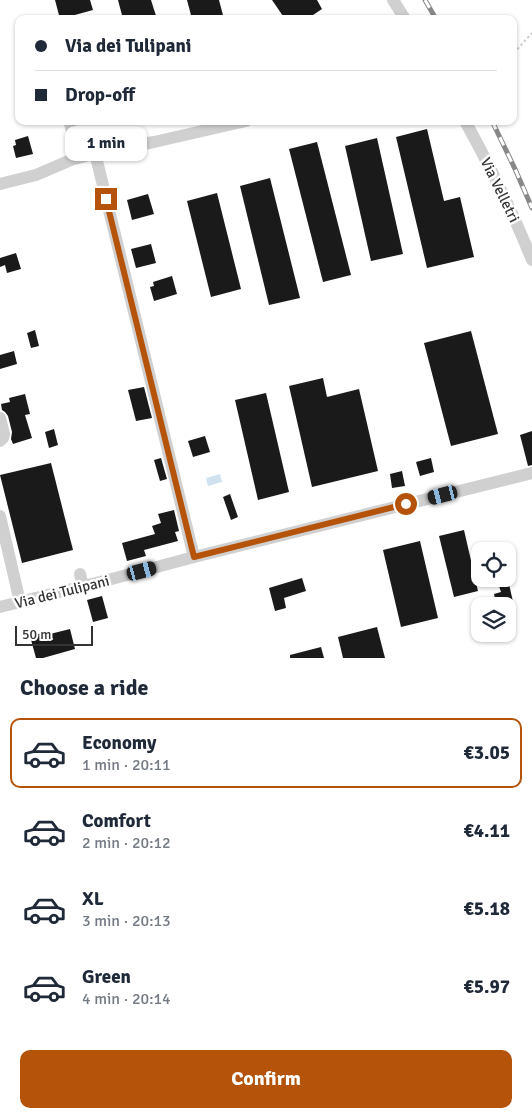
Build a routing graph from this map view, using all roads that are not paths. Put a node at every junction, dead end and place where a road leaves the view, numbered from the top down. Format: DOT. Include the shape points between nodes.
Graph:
graph roads {
  1 [pos="393,0"];
  2 [pos="402,15"];
  3 [pos="70,125"];
  4 [pos="231,125"];
  5 [pos="467,125"];
  6 [pos="80,157"];
  7 [pos="97,161"];
  8 [pos="0,184"];
  9 [pos="532,260"];
  10 [pos="0,418"];
  11 [pos="0,441"];
  12 [pos="532,473"];
  13 [pos="0,516"];
  14 [pos="194,557"];
  15 [pos="20,602"];
  16 [pos="0,607"];
  1 -- 2 [label="street"];
  3 -- 6 [label="street"];
  4 -- 6 [label="street"];
  5 -- 9 [label="street, Via Velletri"];
  6 -- 8 [label="street" via="36,175"];
  7 -- 14 [label="street"];
  10 -- 11 [label="street" via="4,438"];
  12 -- 14 [label="street, Via dei Tulipani"];
  13 -- 15 [label="street"];
  14 -- 15 [label="street, Via dei Tulipani" via="82,580"];
  15 -- 16 [label="street, Via dei Tulipani"];
}
